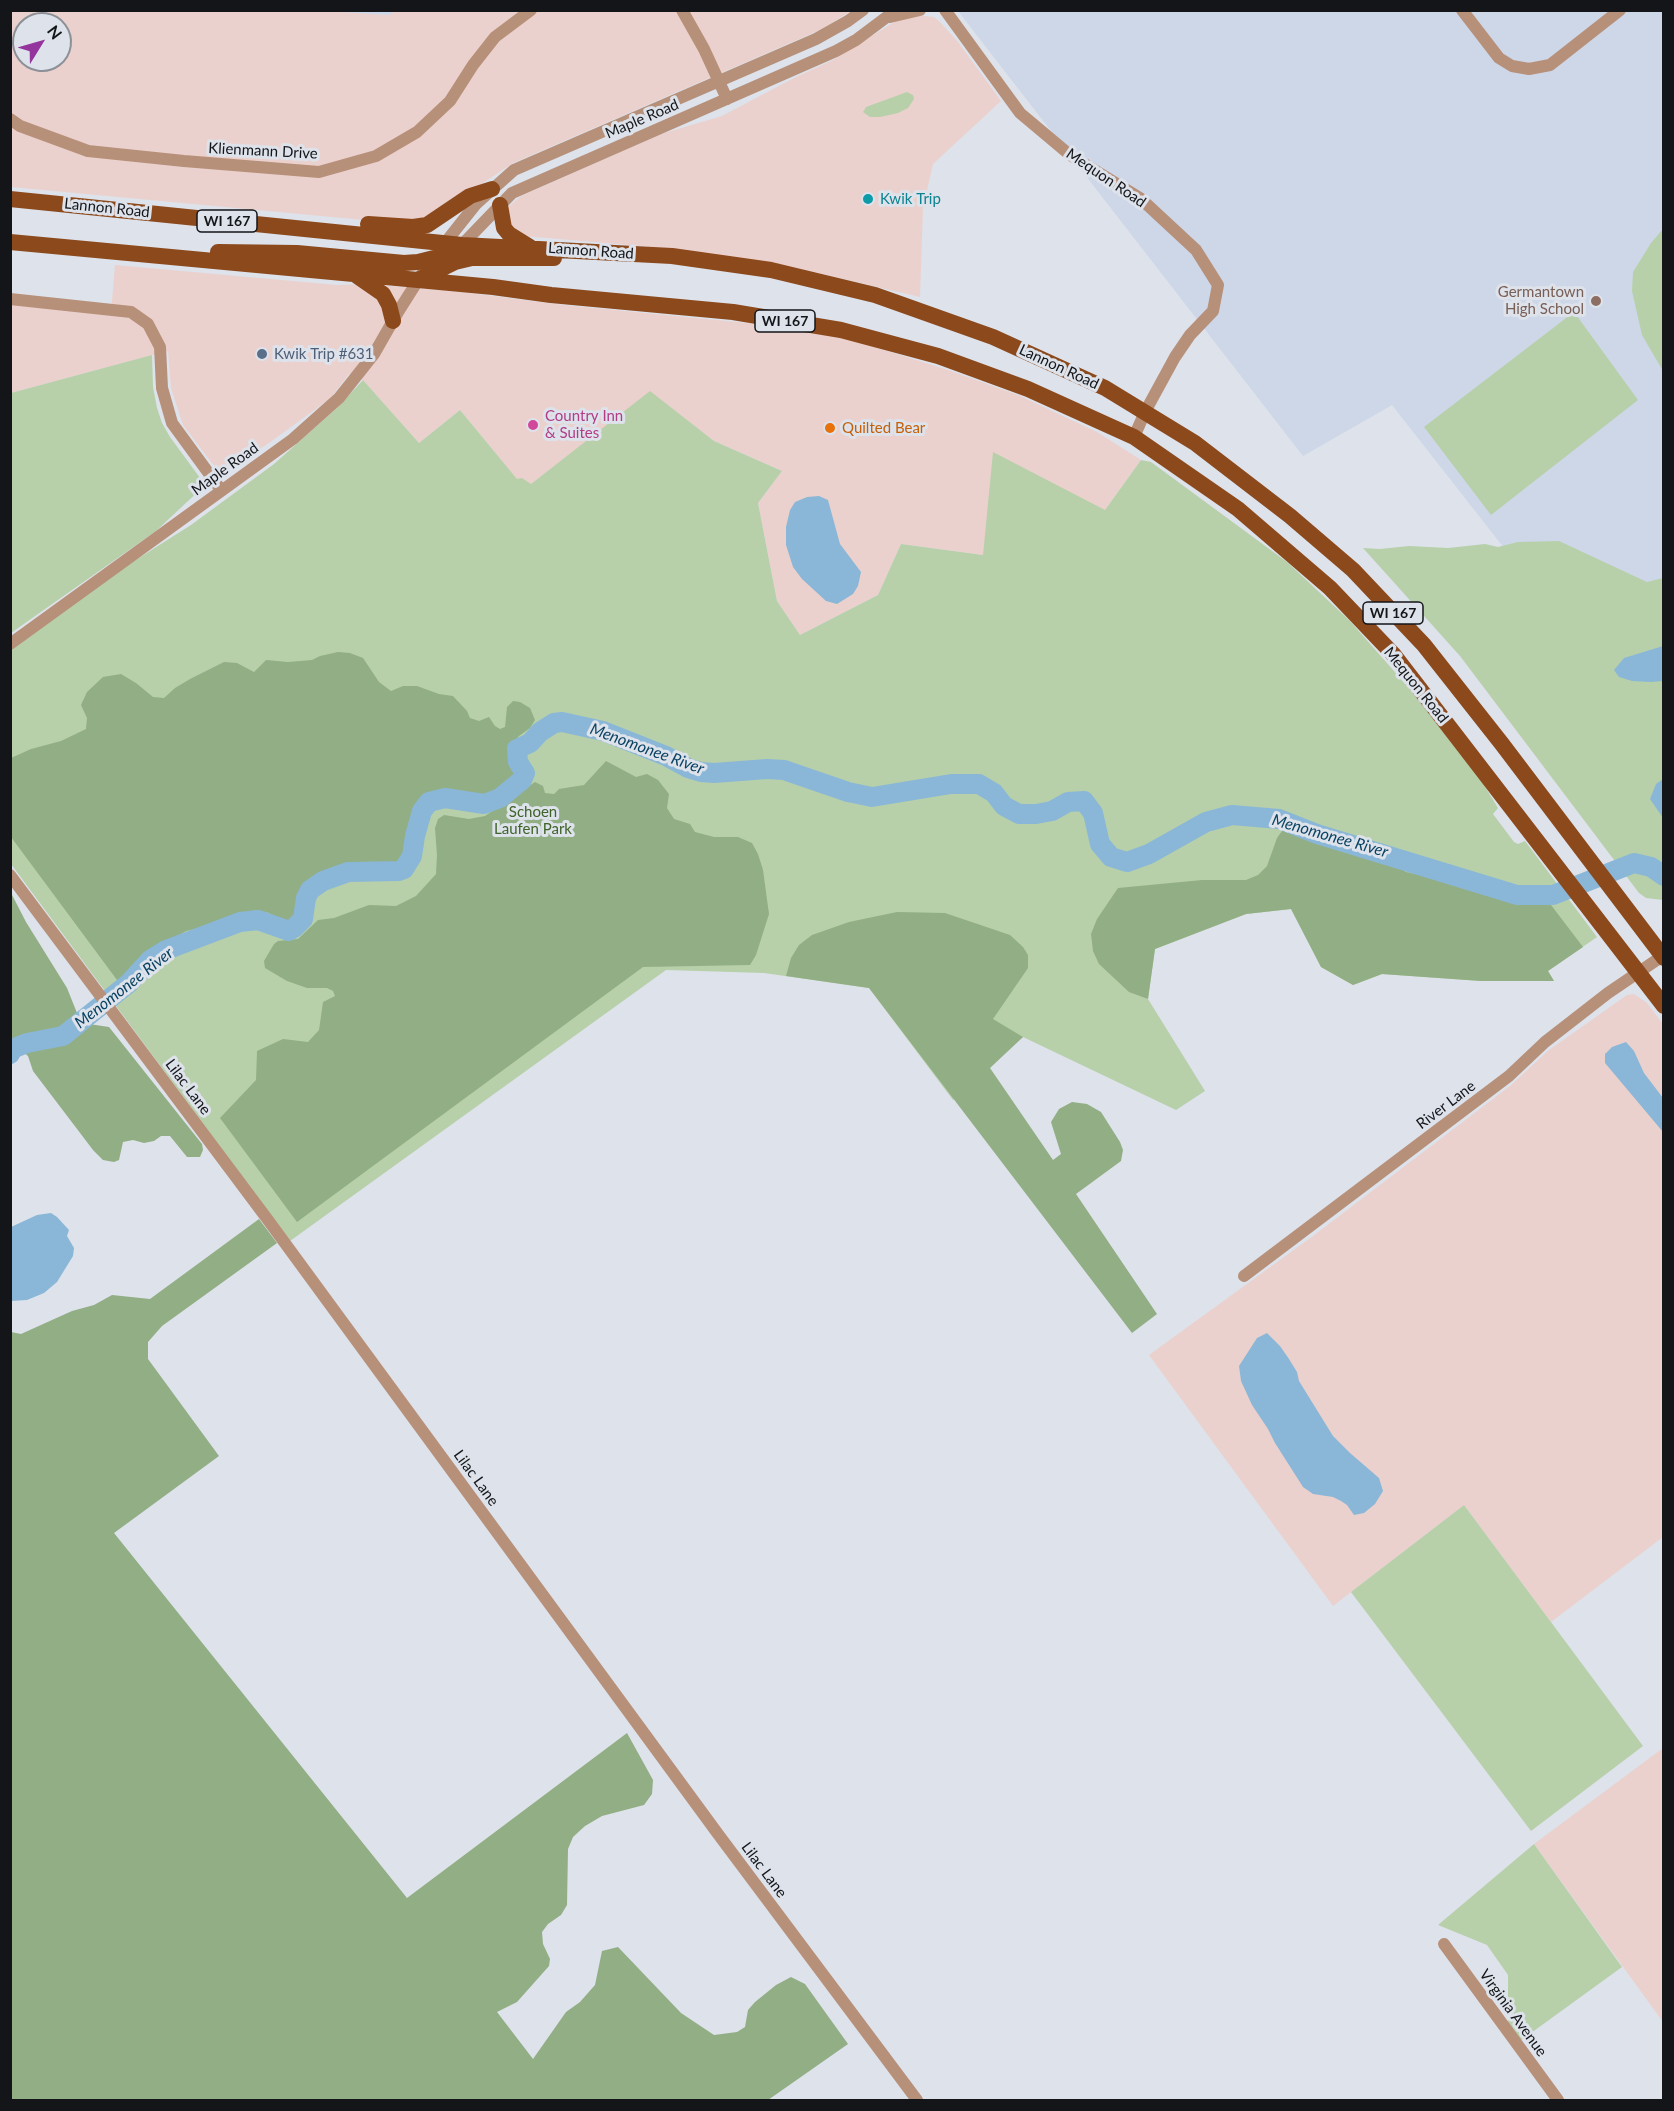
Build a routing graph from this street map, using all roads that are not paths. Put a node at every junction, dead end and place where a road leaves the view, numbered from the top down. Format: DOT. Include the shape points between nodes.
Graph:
graph roads {
  1 [pos="531,10"];
  2 [pos="682,10"];
  3 [pos="863,10"];
  4 [pos="920,10"];
  5 [pos="945,10"];
  6 [pos="954,10"];
  7 [pos="1462,10"];
  8 [pos="1620,10"];
  9 [pos="891,14"];
  10 [pos="958,27"];
  11 [pos="718,81"];
  12 [pos="727,99"];
  13 [pos="10,119"];
  14 [pos="492,189"];
  15 [pos="10,199"];
  16 [pos="500,205"];
  17 [pos="279,226"];
  18 [pos="10,242"];
  19 [pos="444,243"];
  20 [pos="462,245"];
  21 [pos="530,247"];
  22 [pos="578,250"];
  23 [pos="434,258"];
  24 [pos="194,260"];
  25 [pos="353,274"];
  26 [pos="418,280"];
  27 [pos="10,299"];
  28 [pos="393,321"];
  29 [pos="1145,412"];
  30 [pos="1134,437"];
  31 [pos="221,490"];
  32 [pos="10,644"];
  33 [pos="10,875"];
  34 [pos="1663,956"];
  35 [pos="1638,971"];
  36 [pos="1664,1006"];
  37 [pos="1244,1276"];
  38 [pos="1444,1944"];
  39 [pos="917,2100"];
  40 [pos="1558,2100"];
  1 -- 13 [label="street, Klienmann Drive" via="495,37 450,101 417,132 376,156 319,172 88,151"];
  2 -- 11 [label="street"];
  3 -- 11 [label="street, Maple Road" via="816,39"];
  4 -- 9 [label="street"];
  5 -- 10 [label="street, Mequon Road"];
  6 -- 10 [label="street"];
  7 -- 8 [label="street" via="1499,58 1512,66 1529,69 1550,64"];
  9 -- 12 [label="street, Maple Road" via="836,51"];
  10 -- 29 [label="street, Mequon Road" via="1020,113 1070,155 1140,198 1196,250 1218,285 1213,311 1175,357"];
  11 -- 12 [label="street"];
  11 -- 14 [label="street, Maple Road" via="524,165"];
  12 -- 16 [label="street, Maple Road" via="538,180 512,193"];
  14 -- 17 [label="main road" via="470,196 427,225 326,221"];
  14 -- 19 [label="street, Maple Road"];
  15 -- 17 [label="main road, Lannon Road / WI 167"];
  16 -- 20 [label="street, Maple Road"];
  16 -- 21 [label="main road" via="504,228"];
  17 -- 19 [label="main road, Lannon Road / WI 167"];
  18 -- 24 [label="main road, WI 167"];
  19 -- 20 [label="main road, Lannon Road / WI 167"];
  19 -- 23 [label="street, Maple Road"];
  20 -- 21 [label="main road, Lannon Road / WI 167"];
  20 -- 23 [label="main road"];
  20 -- 26 [label="street, Maple Road"];
  21 -- 22 [label="main road, Lannon Road / WI 167"];
  22 -- 26 [label="main road" via="549,259 472,258"];
  22 -- 29 [label="main road, Lannon Road / WI 167" via="672,256 771,270 875,295 993,337 1105,388"];
  23 -- 24 [label="main road" via="404,262 297,253 219,252"];
  23 -- 26 [label="street, Maple Road"];
  24 -- 25 [label="main road, WI 167"];
  25 -- 26 [label="main road, WI 167"];
  25 -- 28 [label="main road" via="383,294"];
  26 -- 28 [label="street, Maple Road"];
  26 -- 30 [label="main road, WI 167" via="733,312 841,330 938,356 1028,389"];
  27 -- 31 [label="street" via="131,312 148,324 160,347 162,388 172,423"];
  28 -- 31 [label="street, Maple Road" via="374,354 339,398 293,439"];
  29 -- 30 [label="street, Mequon Road"];
  29 -- 34 [label="main road, Mequon Road / WI 167" via="1195,443 1353,570 1424,645"];
  30 -- 35 [label="main road, Mequon Road / WI 167" via="1238,509 1330,588 1393,654"];
  31 -- 32 [label="street, Maple Road"];
  33 -- 39 [label="street, Lilac Lane"];
  34 -- 35 [label="street, River Lane"];
  35 -- 36 [label="main road, Mequon Road / WI 167"];
  35 -- 37 [label="street, River Lane" via="1545,1042 1509,1076"];
  38 -- 40 [label="street, Virginia Avenue"];
}
